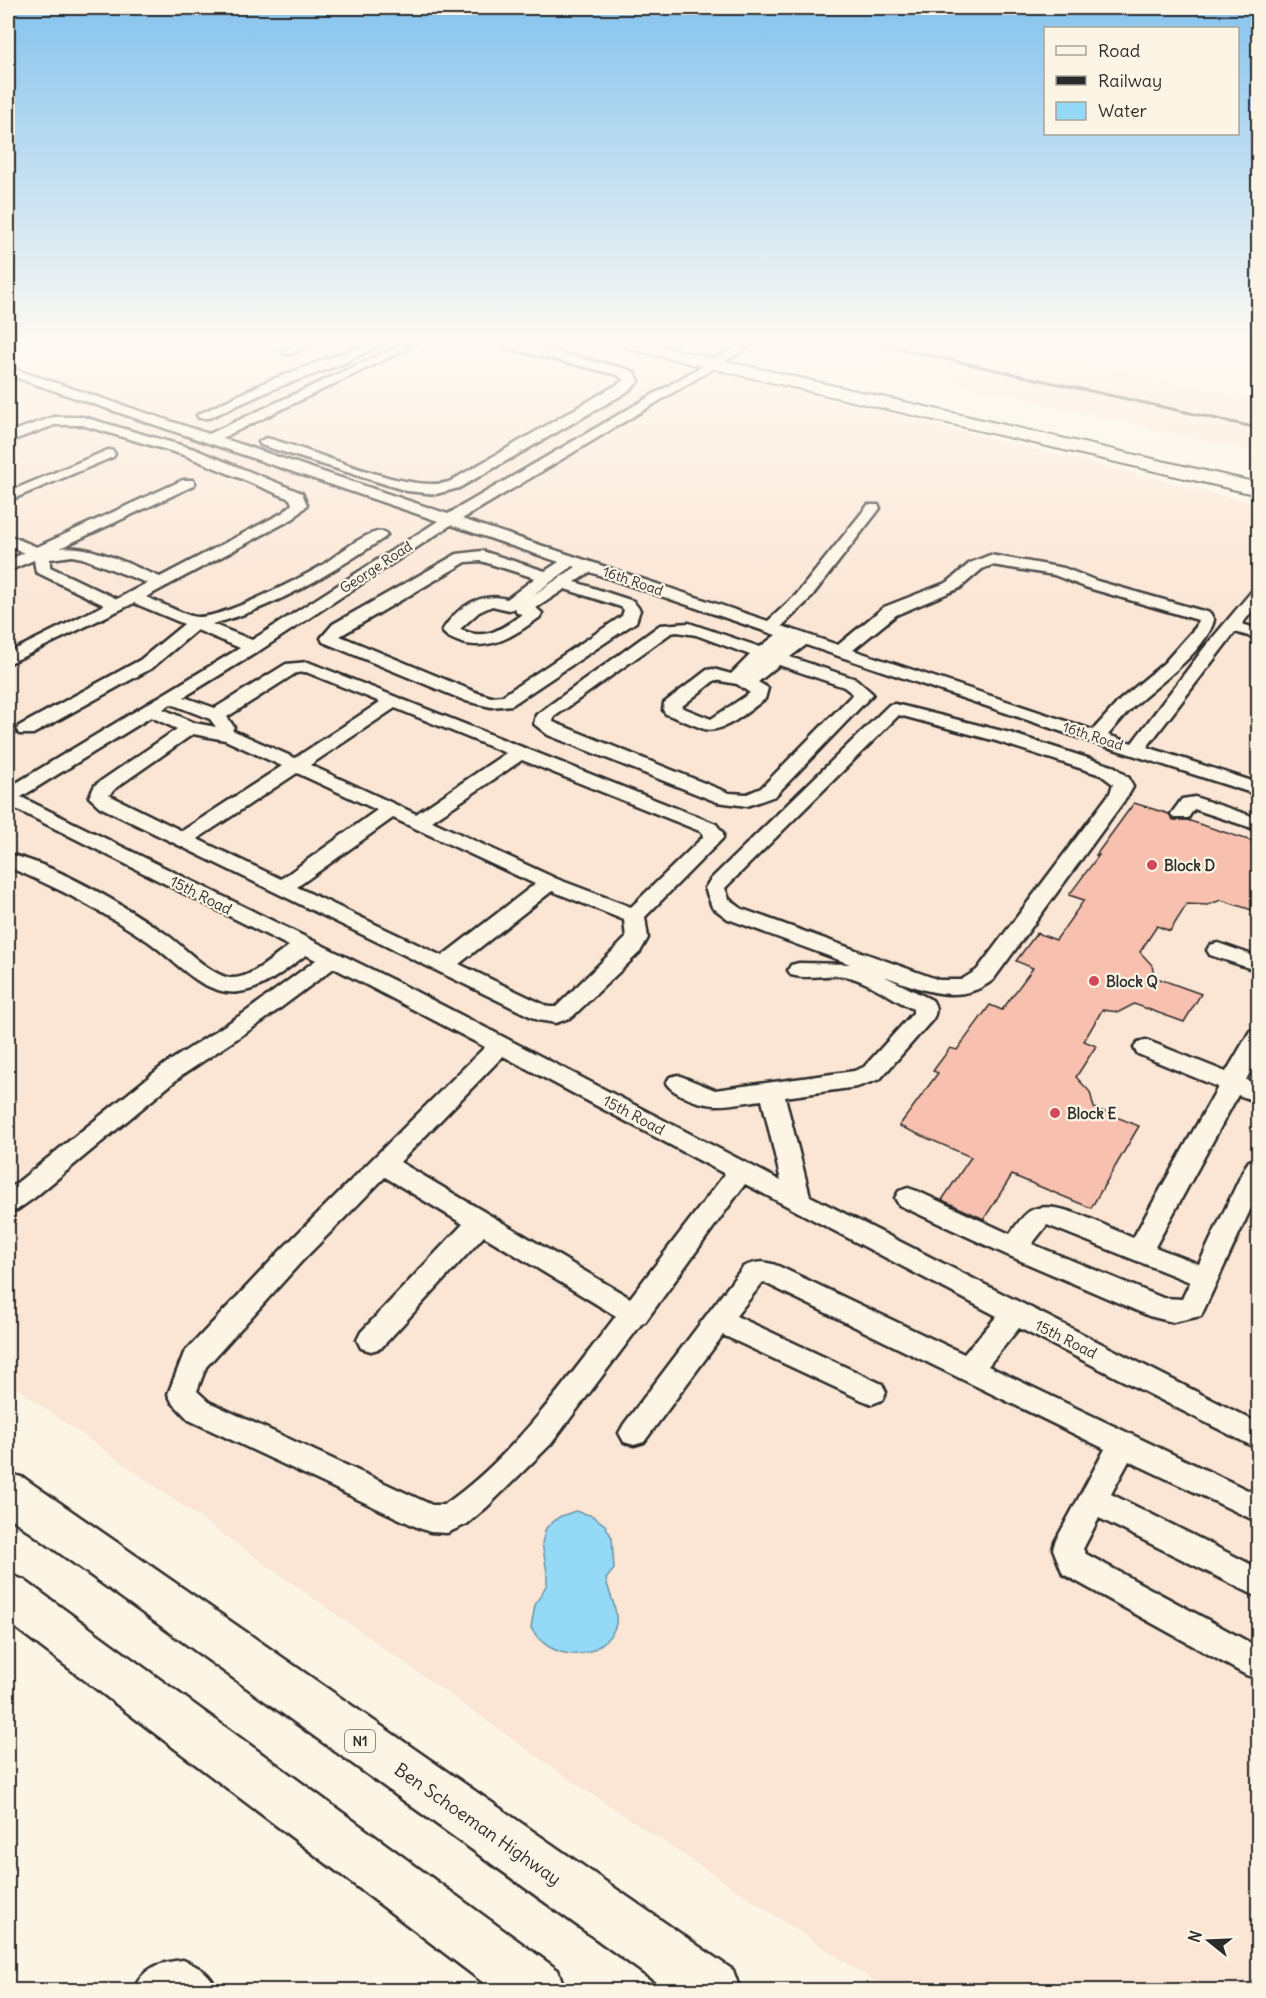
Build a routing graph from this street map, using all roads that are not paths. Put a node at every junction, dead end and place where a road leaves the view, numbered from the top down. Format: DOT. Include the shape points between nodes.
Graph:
graph roads {
  1 [pos="139,437"];
  2 [pos="204,437"];
  3 [pos="213,437"];
  4 [pos="253,437"];
  5 [pos="538,437"];
  6 [pos="590,437"];
  7 [pos="1038,437"];
  8 [pos="209,439"];
  9 [pos="108,454"];
  10 [pos="188,483"];
  11 [pos="1258,489"];
  12 [pos="8,497"];
  13 [pos="873,508"];
  14 [pos="449,520"];
  15 [pos="379,535"];
  16 [pos="8,540"];
  17 [pos="40,554"];
  18 [pos="572,560"];
  19 [pos="8,566"];
  20 [pos="588,566"];
  21 [pos="555,580"];
  22 [pos="162,583"];
  23 [pos="1258,594"];
  24 [pos="133,597"];
  25 [pos="117,605"];
  26 [pos="516,607"];
  27 [pos="195,623"];
  28 [pos="1232,626"];
  29 [pos="771,627"];
  30 [pos="1258,634"];
  31 [pos="797,635"];
  32 [pos="253,647"];
  33 [pos="842,650"];
  34 [pos="769,655"];
  35 [pos="8,659"];
  36 [pos="929,681"];
  37 [pos="739,682"];
  38 [pos="170,698"];
  39 [pos="394,701"];
  40 [pos="150,710"];
  41 [pos="903,711"];
  42 [pos="217,715"];
  43 [pos="190,728"];
  44 [pos="26,730"];
  45 [pos="230,735"];
  46 [pos="1096,737"];
  47 [pos="1136,750"];
  48 [pos="521,752"];
  49 [pos="297,767"];
  50 [pos="1258,789"];
  51 [pos="8,797"];
  52 [pos="392,809"];
  53 [pos="1181,814"];
  54 [pos="418,821"];
  55 [pos="1258,824"];
  56 [pos="182,840"];
  57 [pos="8,860"];
  58 [pos="550,883"];
  59 [pos="283,887"];
  60 [pos="634,916"];
  61 [pos="299,944"];
  62 [pos="1218,950"];
  63 [pos="332,959"];
  64 [pos="1258,964"];
  65 [pos="443,966"];
  66 [pos="799,970"];
  67 [pos="1258,1036"];
  68 [pos="500,1045"];
  69 [pos="1146,1048"];
  70 [pos="678,1083"];
  71 [pos="1233,1083"];
  72 [pos="772,1092"];
  73 [pos="1258,1094"];
  74 [pos="382,1163"];
  75 [pos="1258,1167"];
  76 [pos="741,1171"];
  77 [pos="908,1198"];
  78 [pos="799,1202"];
  79 [pos="8,1203"];
  80 [pos="481,1222"];
  81 [pos="1014,1247"];
  82 [pos="1139,1252"];
  83 [pos="1206,1277"];
  84 [pos="1016,1313"];
  85 [pos="634,1314"];
  86 [pos="718,1320"];
  87 [pos="371,1340"];
  88 [pos="969,1368"];
  89 [pos="872,1392"];
  90 [pos="634,1433"];
  91 [pos="1258,1437"];
  92 [pos="1123,1443"];
  93 [pos="8,1492"];
  94 [pos="1093,1500"];
  95 [pos="1258,1509"];
  96 [pos="1258,1583"];
  97 [pos="8,1595"];
  98 [pos="1258,1665"];
  99 [pos="153,1990"];
  100 [pos="198,1990"];
  101 [pos="538,1990"];
  102 [pos="712,1990"];
  1 -- 22 [label="street" via="189,452 290,492 299,500 297,510 290,515"];
  2 -- 8 [label="street, 16th Road"];
  3 -- 8 [label="street"];
  4 -- 5 [label="street" via="398,484 436,490 464,480"];
  6 -- 14 [label="street, George Road"];
  7 -- 11 [label="main road"];
  8 -- 14 [label="street, 16th Road"];
  9 -- 12 [label="street"];
  10 -- 17 [label="street"];
  13 -- 29 [label="street" via="802,598"];
  14 -- 18 [label="street, 16th Road"];
  14 -- 32 [label="street, George Road"];
  15 -- 27 [label="street" via="325,570 268,599"];
  16 -- 17 [label="street"];
  17 -- 19 [label="street"];
  17 -- 22 [label="street" via="78,552"];
  17 -- 25 [label="street" via="42,569"];
  18 -- 20 [label="street, 16th Road"];
  18 -- 21 [label="street"];
  20 -- 21 [label="street"];
  20 -- 29 [label="street, 16th Road"];
  21 -- 21 [label="street" via="627,604 632,615 506,701 472,697 329,638 339,628 463,557 482,556"];
  21 -- 26 [label="street"];
  22 -- 24 [label="street"];
  23 -- 28 [label="street"];
  24 -- 25 [label="street"];
  24 -- 27 [label="street"];
  25 -- 35 [label="street"];
  27 -- 32 [label="street"];
  27 -- 44 [label="street" via="146,664"];
  28 -- 30 [label="street"];
  28 -- 47 [label="street"];
  29 -- 31 [label="street, 16th Road"];
  31 -- 33 [label="street, 16th Road"];
  31 -- 34 [label="street"];
  32 -- 38 [label="street, George Road"];
  33 -- 36 [label="street, 16th Road"];
  33 -- 46 [label="street" via="890,611 954,585 976,566 990,560 1058,571 1204,617 1204,628 1170,667 1126,704"];
  34 -- 34 [label="street" via="850,683 864,694 768,792 754,799 724,798 543,723 545,715 666,629 696,630"];
  34 -- 37 [label="street"];
  36 -- 41 [label="street"];
  36 -- 46 [label="street, 16th Road"];
  38 -- 40 [label="street, George Road"];
  38 -- 42 [label="street"];
  39 -- 42 [label="street" via="298,666"];
  39 -- 48 [label="street"];
  39 -- 49 [label="street"];
  40 -- 43 [label="street"];
  40 -- 51 [label="street, George Road"];
  41 -- 41 [label="street" via="892,710 718,883 716,894 725,908 756,923 936,987 975,984 1124,787 1119,777 1108,771 1003,736"];
  42 -- 45 [label="street"];
  43 -- 45 [label="street"];
  43 -- 56 [label="street" via="99,793 107,803"];
  45 -- 49 [label="street"];
  46 -- 47 [label="street, 16th Road"];
  47 -- 50 [label="street, 16th Road"];
  48 -- 54 [label="street"];
  48 -- 60 [label="street" via="713,833 704,849"];
  49 -- 52 [label="street"];
  49 -- 56 [label="street"];
  51 -- 61 [label="street, 15th Road"];
  52 -- 54 [label="street"];
  52 -- 59 [label="street"];
  53 -- 55 [label="street" via="1189,803 1195,803"];
  54 -- 58 [label="street"];
  56 -- 59 [label="street"];
  57 -- 61 [label="street" via="151,933 198,972 219,982 245,983"];
  58 -- 60 [label="street"];
  58 -- 65 [label="street"];
  59 -- 65 [label="street"];
  60 -- 65 [label="street" via="637,938 632,947 560,1014 546,1015"];
  61 -- 63 [label="street, 15th Road"];
  62 -- 64 [label="street"];
  63 -- 68 [label="street, 15th Road"];
  63 -- 79 [label="street" via="173,1070"];
  66 -- 72 [label="street" via="844,969 864,975 924,1005 924,1015 872,1073 857,1079"];
  67 -- 71 [label="street"];
  68 -- 74 [label="street"];
  68 -- 76 [label="street, 15th Road"];
  69 -- 71 [label="street"];
  70 -- 72 [label="street" via="715,1098"];
  71 -- 73 [label="street"];
  71 -- 82 [label="street"];
  72 -- 78 [label="street"];
  74 -- 80 [label="street"];
  74 -- 85 [label="street" via="194,1361 182,1394 198,1411 430,1518 447,1519 476,1498 541,1435"];
  75 -- 83 [label="street"];
  76 -- 78 [label="street, 15th Road"];
  76 -- 85 [label="street"];
  77 -- 81 [label="street"];
  78 -- 84 [label="street, 15th Road"];
  80 -- 85 [label="street"];
  80 -- 87 [label="street"];
  81 -- 82 [label="street" via="1039,1217 1047,1215"];
  81 -- 83 [label="street" via="1168,1310 1191,1308"];
  82 -- 83 [label="street"];
  84 -- 88 [label="street"];
  84 -- 91 [label="street, 15th Road"];
  86 -- 88 [label="street" via="752,1274 760,1271"];
  86 -- 89 [label="street"];
  86 -- 90 [label="street"];
  88 -- 92 [label="street"];
  92 -- 94 [label="street"];
  92 -- 95 [label="street"];
  93 -- 102 [label="highway, Ben Schoeman Highway / N1"];
  94 -- 96 [label="street"];
  94 -- 98 [label="street" via="1068,1549 1074,1564"];
  97 -- 101 [label="highway"];
  99 -- 100 [label="street" via="169,1980 183,1979"];
}
